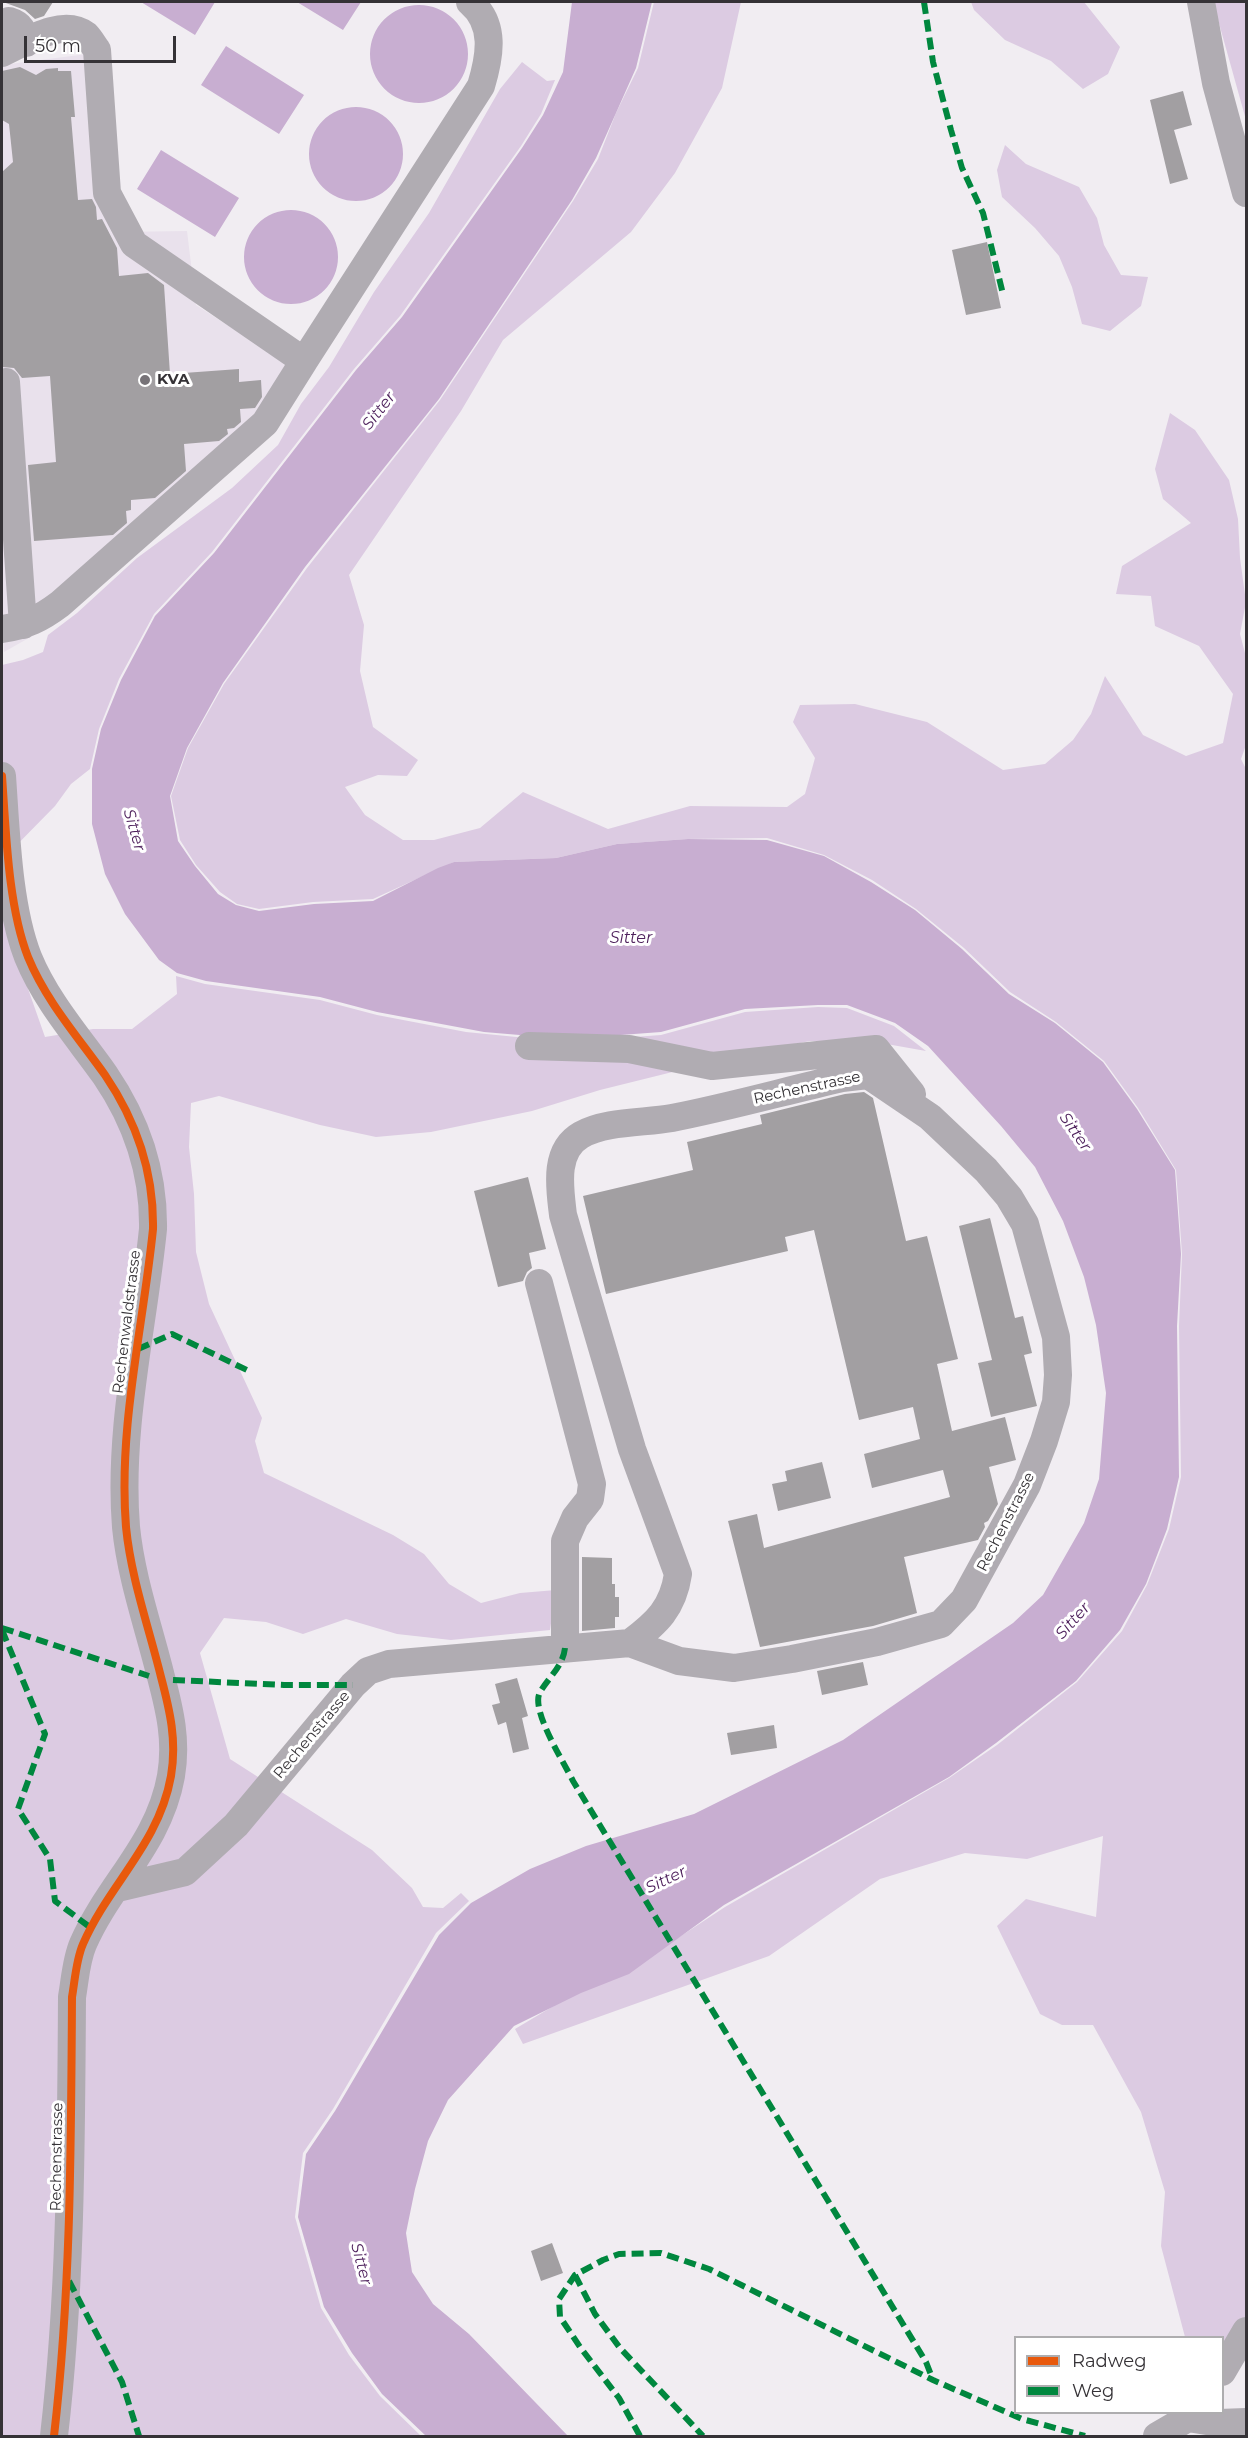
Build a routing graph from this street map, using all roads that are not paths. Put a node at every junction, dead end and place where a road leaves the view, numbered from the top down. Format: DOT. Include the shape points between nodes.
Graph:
graph roads {
  1 [pos="470,2"];
  2 [pos="1201,2"];
  3 [pos="7,44"];
  4 [pos="1246,194"];
  5 [pos="304,361"];
  6 [pos="6,382"];
  7 [pos="12,627"];
  8 [pos="2,776"];
  9 [pos="529,1046"];
  10 [pos="930,1117"];
  11 [pos="539,1283"];
  12 [pos="630,1643"];
  13 [pos="565,1648"];
  14 [pos="117,1888"];
  15 [pos="1246,2331"];
  16 [pos="1224,2369"];
  17 [pos="1190,2415"];
  18 [pos="1246,2422"];
  19 [pos="54,2436"];
  20 [pos="1157,2436"];
  1 -- 5 [label="street" via="484,19 488,33 489,59 481,86"];
  2 -- 4 [label="street" via="1216,83"];
  3 -- 5 [label="street" via="58,29 71,28 87,35 97,50 107,193 134,244"];
  5 -- 7 [label="street" via="265,423 60,604 41,618"];
  6 -- 7 [label="street"];
  8 -- 14 [label="street, Rechenwaldstrasse" via="11,878 28,955 57,1010 125,1108 141,1143 153,1202 123,1485 136,1581 171,1714 174,1744 171,1776 161,1812 149,1839"];
  9 -- 10 [label="street" via="629,1049 712,1066 876,1049"];
  10 -- 12 [label="street, Rechenstrasse" via="986,1170 1025,1224 1056,1337 1056,1402 1027,1485 986,1562 964,1600 941,1624 878,1642 734,1668 679,1661"];
  10 -- 12 [label="street, Rechenstrasse" via="868,1075 670,1118 609,1126 580,1135 564,1154 559,1177 563,1215 632,1449 678,1574 675,1596 652,1626"];
  11 -- 13 [label="street" via="592,1484 590,1499 575,1518 565,1541"];
  12 -- 13 [label="street, Rechenstrasse"];
  13 -- 14 [label="street, Rechenstrasse" via="389,1665 368,1671 236,1825 185,1872"];
  14 -- 19 [label="street, Rechenstrasse" via="82,1947 72,1997 68,2267"];
  15 -- 16 [label="street"];
  17 -- 18 [label="street" via="1219,2423"];
  17 -- 20 [label="street"];
}
